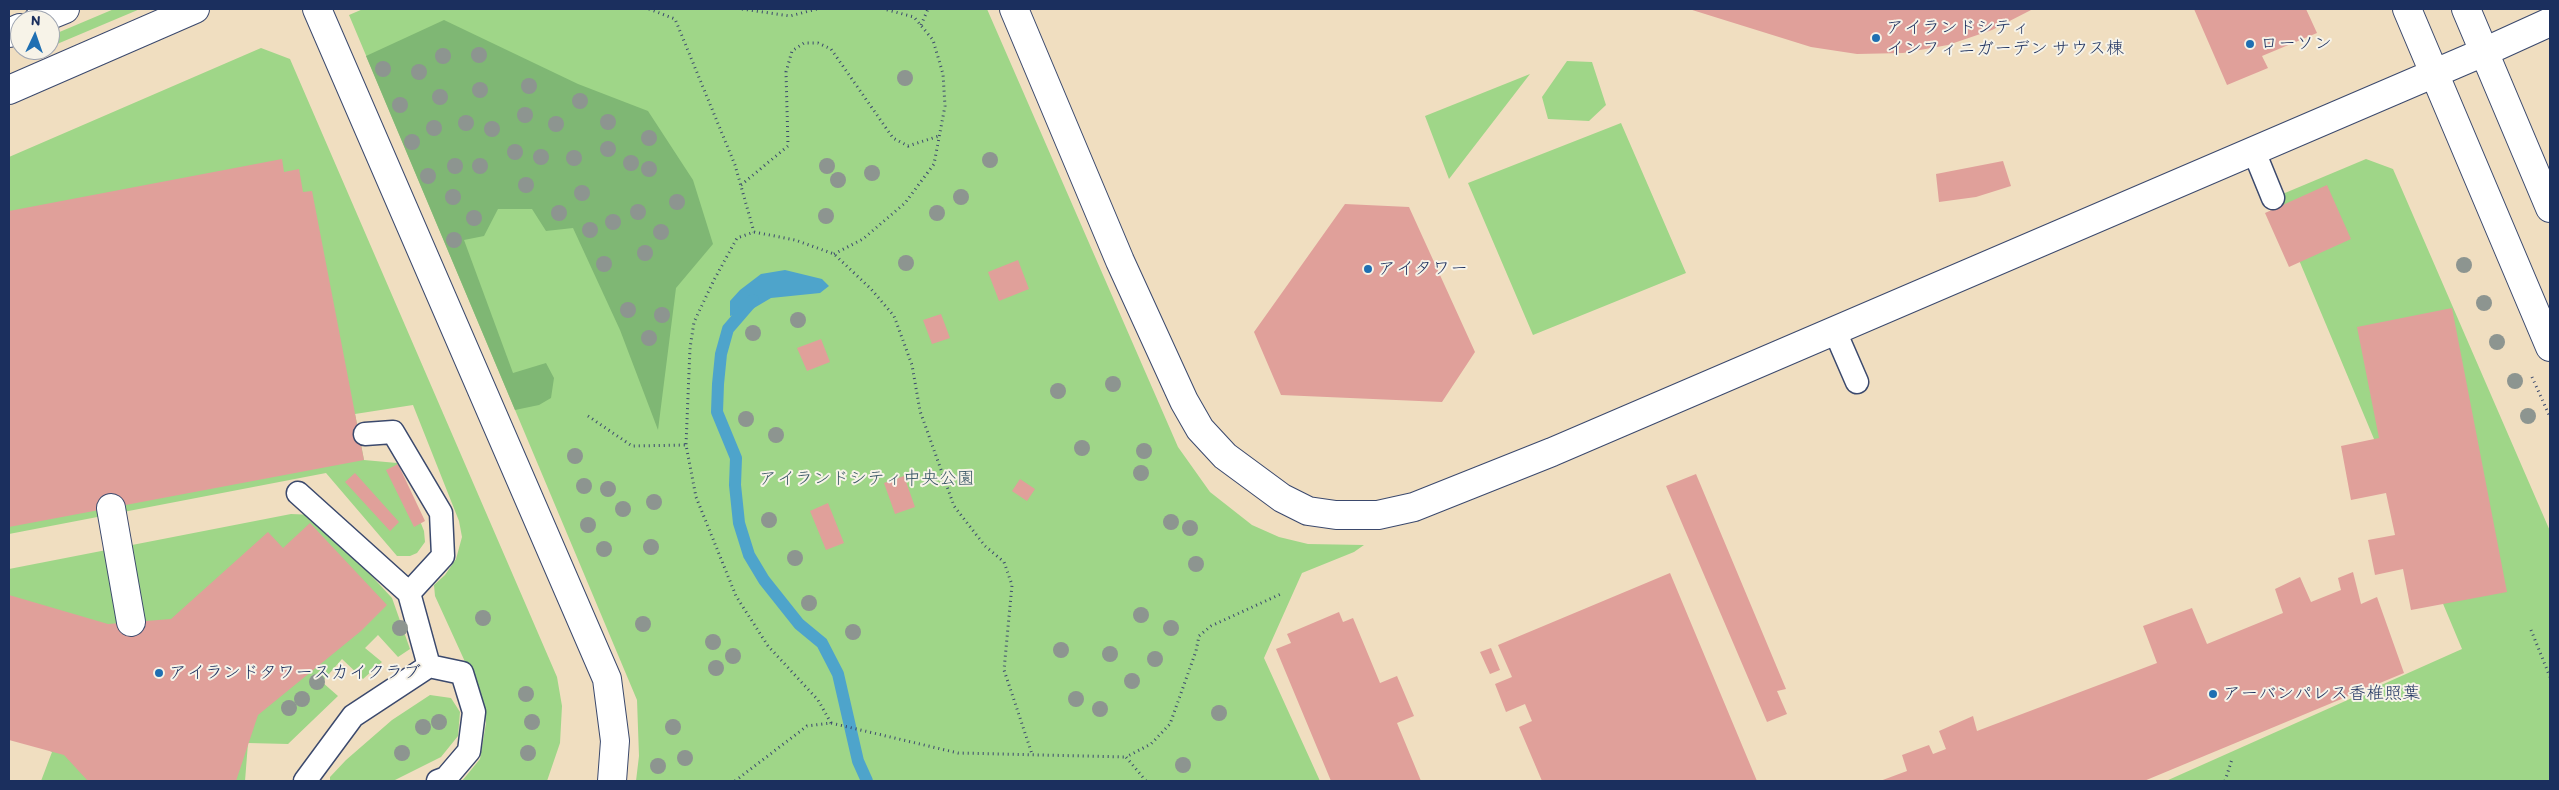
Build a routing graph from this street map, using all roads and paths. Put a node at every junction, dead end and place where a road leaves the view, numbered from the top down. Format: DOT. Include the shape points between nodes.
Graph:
graph roads {
  1 [pos="195,9"];
  2 [pos="317,9"];
  3 [pos="652,9"];
  4 [pos="742,9"];
  5 [pos="817,9"];
  6 [pos="884,9"];
  7 [pos="928,9"];
  8 [pos="1014,9"];
  9 [pos="2407,9"];
  10 [pos="2466,9"];
  11 [pos="2550,22"];
  12 [pos="921,25"];
  13 [pos="2484,52"];
  14 [pos="2433,73"];
  15 [pos="9,90"];
  16 [pos="939,136"];
  17 [pos="2253,149"];
  18 [pos="741,185"];
  19 [pos="2273,198"];
  20 [pos="2550,208"];
  21 [pos="754,232"];
  22 [pos="834,254"];
  23 [pos="1834,329"];
  24 [pos="2550,347"];
  25 [pos="1857,382"];
  26 [pos="588,416"];
  27 [pos="365,434"];
  28 [pos="686,445"];
  29 [pos="298,493"];
  30 [pos="111,508"];
  31 [pos="409,593"];
  32 [pos="1283,593"];
  33 [pos="131,622"];
  34 [pos="2530,630"];
  35 [pos="429,666"];
  36 [pos="2550,677"];
  37 [pos="831,723"];
  38 [pos="1032,754"];
  39 [pos="1126,757"];
  40 [pos="2232,759"];
  41 [pos="305,781"];
  42 [pos="438,781"];
  43 [pos="612,781"];
  44 [pos="735,781"];
  45 [pos="1146,781"];
  46 [pos="2225,781"];
  1 -- 15 [label="street"];
  2 -- 43 [label="street" via="606,679 615,741"];
  3 -- 18 [label="path" via="675,20"];
  4 -- 5 [label="path" via="790,16"];
  6 -- 12 [label="path" via="914,17"];
  7 -- 12 [label="path"];
  8 -- 23 [label="street" via="1120,261 1200,429 1225,456 1274,492 1308,511 1378,515 1414,507 1552,452"];
  9 -- 14 [label="street"];
  10 -- 13 [label="street"];
  11 -- 13 [label="street"];
  12 -- 16 [label="path" via="933,40 943,74 945,106"];
  13 -- 14 [label="street"];
  13 -- 20 [label="street"];
  14 -- 17 [label="street"];
  14 -- 24 [label="street"];
  16 -- 18 [label="path" via="908,146 893,138 831,49 804,43 792,51 786,72 788,146"];
  16 -- 22 [label="path" via="934,164 905,203 863,239"];
  17 -- 19 [label="lane"];
  17 -- 23 [label="street"];
  18 -- 21 [label="path"];
  21 -- 22 [label="path" via="795,240"];
  21 -- 28 [label="path" via="737,238 694,322"];
  22 -- 38 [label="path" via="894,316 912,365 920,411 954,506 984,546 1004,562 1012,585 1004,670"];
  23 -- 25 [label="lane"];
  26 -- 28 [label="path" via="632,446"];
  27 -- 31 [label="lane" via="393,432 441,513 444,556"];
  28 -- 37 [label="path" via="696,497 736,596 768,646 818,700"];
  29 -- 31 [label="lane"];
  30 -- 33 [label="street"];
  31 -- 35 [label="lane"];
  32 -- 39 [label="path" via="1211,626 1199,636 1170,724 1151,744"];
  34 -- 36 [label="path"];
  35 -- 41 [label="lane" via="353,716"];
  35 -- 42 [label="lane" via="462,673 474,712 469,752 446,778"];
  37 -- 38 [label="path" via="958,753"];
  37 -- 44 [label="path" via="807,726"];
  38 -- 39 [label="path"];
  39 -- 45 [label="path"];
  40 -- 46 [label="path"];
}
